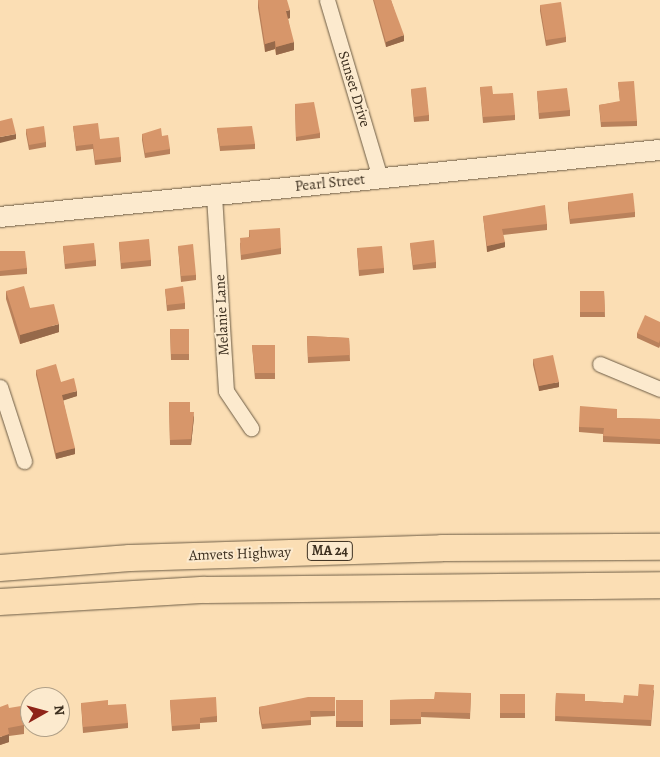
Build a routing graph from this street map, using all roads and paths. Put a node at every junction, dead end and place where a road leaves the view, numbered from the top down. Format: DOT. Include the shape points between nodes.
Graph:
graph roads {
  1 [pos="327,0"];
  2 [pos="660,150"];
  3 [pos="380,178"];
  4 [pos="214,195"];
  5 [pos="0,217"];
  6 [pos="600,364"];
  7 [pos="0,387"];
  8 [pos="660,389"];
  9 [pos="251,428"];
  10 [pos="24,461"];
  11 [pos="660,547"];
  12 [pos="0,568"];
  13 [pos="660,586"];
  14 [pos="0,602"];
  1 -- 3 [label="street, Sunset Drive"];
  2 -- 3 [label="street, Pearl Street"];
  3 -- 4 [label="street, Pearl Street"];
  4 -- 5 [label="street, Pearl Street"];
  4 -- 9 [label="street, Melanie Lane" via="226,391"];
  6 -- 8 [label="street"];
  7 -- 10 [label="street"];
  11 -- 12 [label="highway, Amvets Highway / MA 24" via="289,552"];
  13 -- 14 [label="highway" via="205,590"];
}
